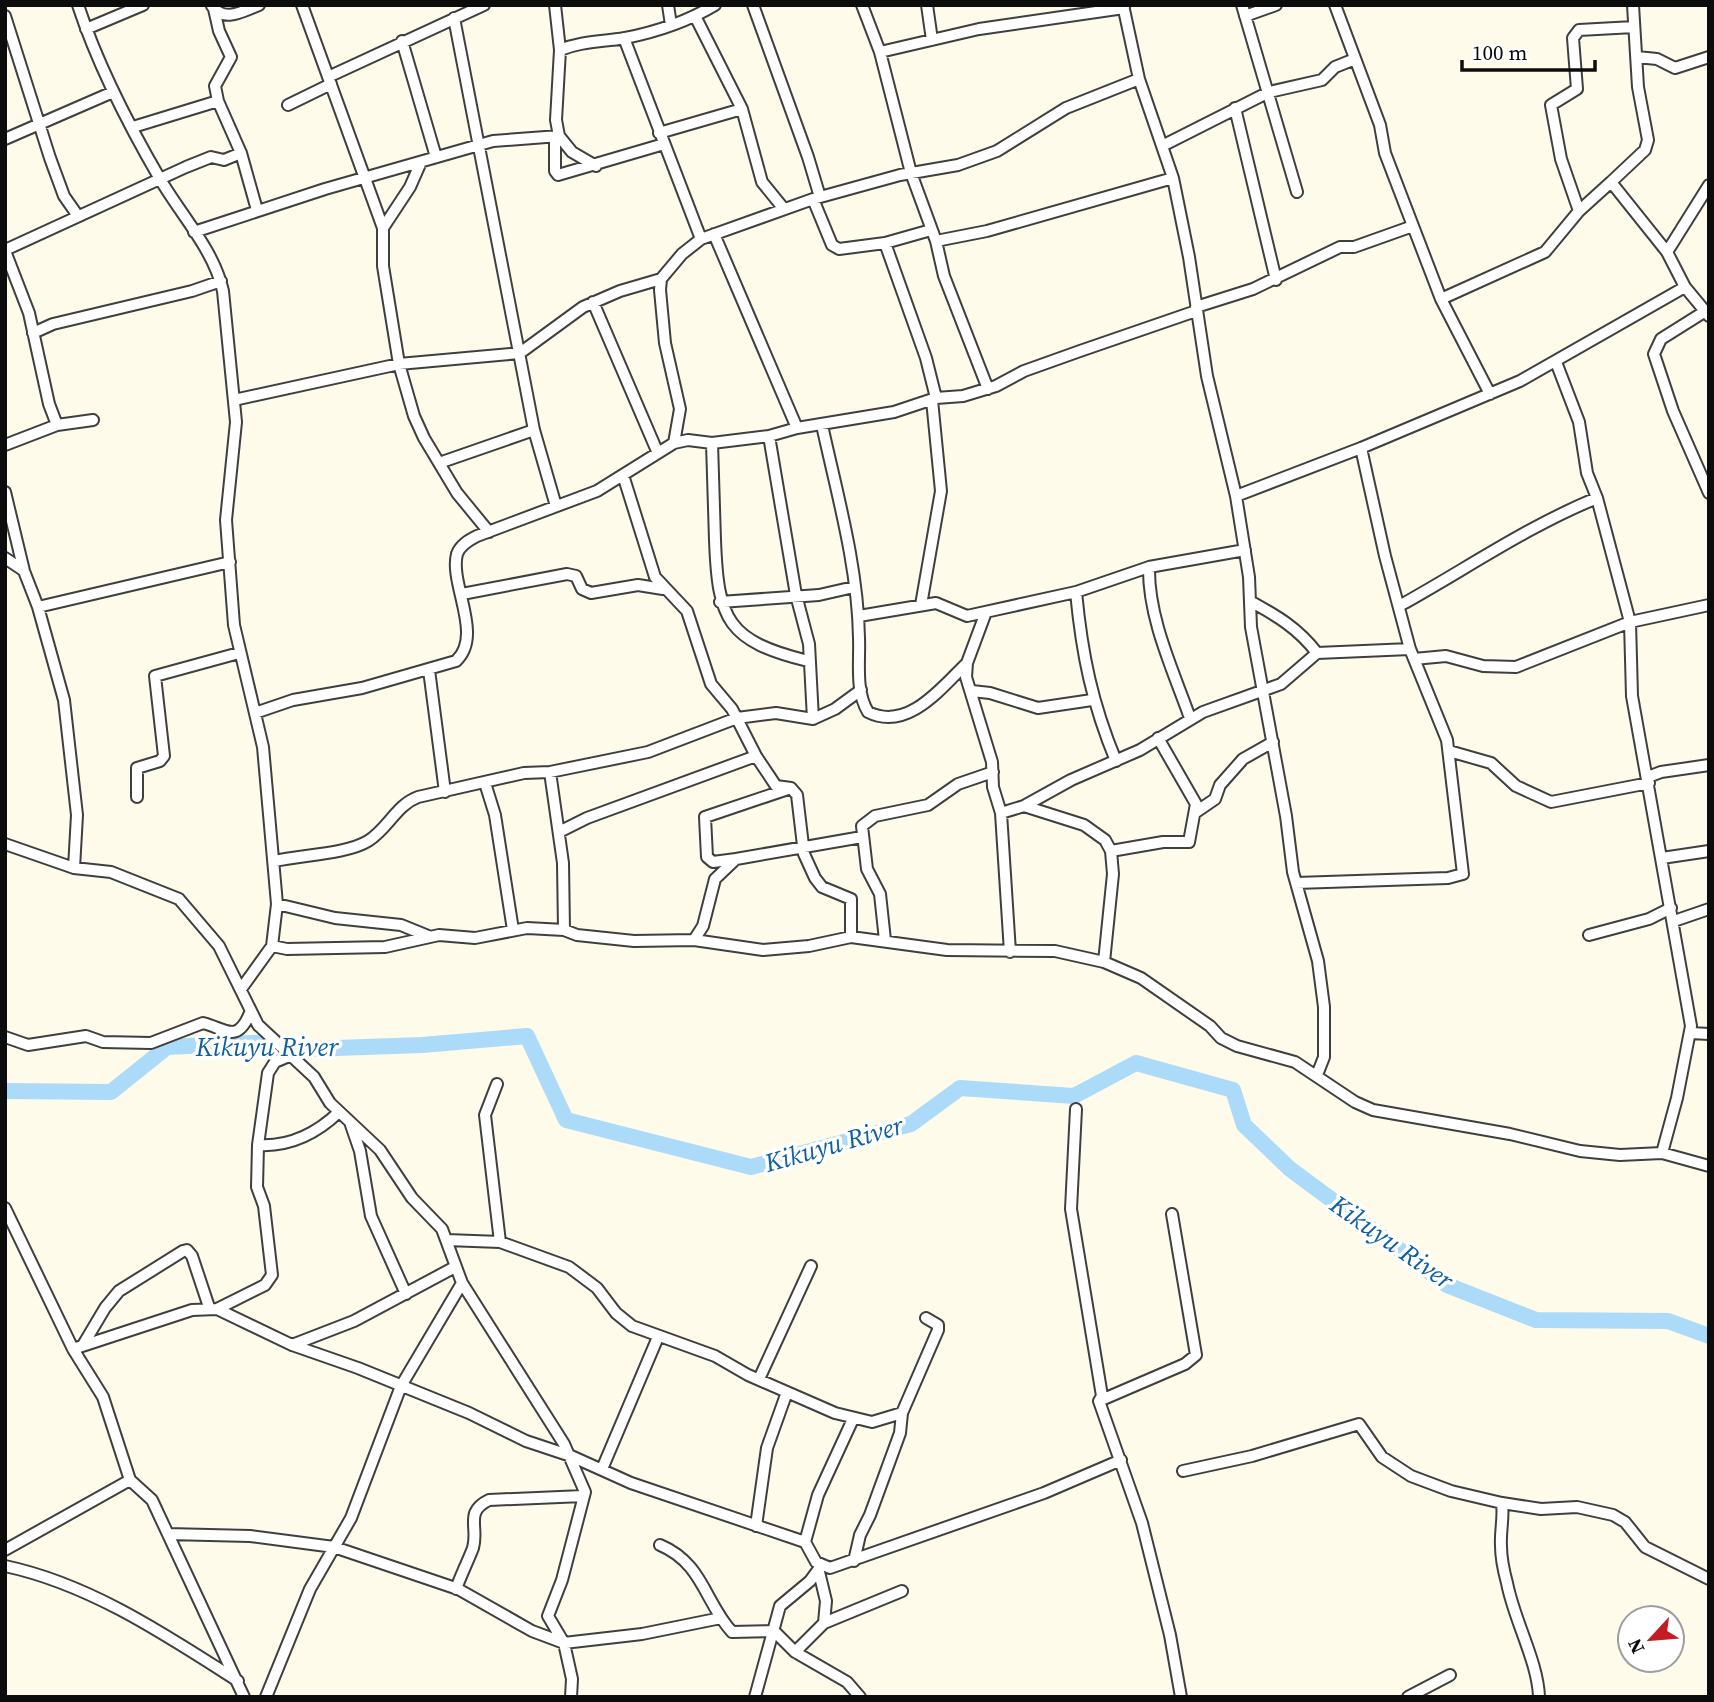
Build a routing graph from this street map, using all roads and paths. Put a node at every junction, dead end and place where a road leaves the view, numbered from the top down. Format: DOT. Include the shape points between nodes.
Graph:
graph roads {
  1 [pos="78,5"];
  2 [pos="143,5"];
  3 [pos="258,5"];
  4 [pos="302,5"];
  5 [pos="555,5"];
  6 [pos="668,5"];
  7 [pos="753,5"];
  8 [pos="862,5"];
  9 [pos="926,5"];
  10 [pos="1276,5"];
  11 [pos="1335,5"];
  12 [pos="1633,5"];
  13 [pos="481,6"];
  14 [pos="716,6"];
  15 [pos="1124,6"];
  16 [pos="213,7"];
  17 [pos="1244,10"];
  18 [pos="5,16"];
  19 [pos="695,16"];
  20 [pos="454,18"];
  21 [pos="671,25"];
  22 [pos="1634,27"];
  23 [pos="86,29"];
  24 [pos="624,38"];
  25 [pos="932,40"];
  26 [pos="402,41"];
  27 [pos="560,50"];
  28 [pos="880,52"];
  29 [pos="1637,57"];
  30 [pos="1709,57"];
  31 [pos="1355,59"];
  32 [pos="1139,79"];
  33 [pos="329,80"];
  34 [pos="113,92"];
  35 [pos="1269,92"];
  36 [pos="218,101"];
  37 [pos="288,105"];
  38 [pos="1235,108"];
  39 [pos="742,109"];
  40 [pos="40,124"];
  41 [pos="134,127"];
  42 [pos="659,133"];
  43 [pos="557,136"];
  44 [pos="5,139"];
  45 [pos="664,144"];
  46 [pos="479,145"];
  47 [pos="1162,146"];
  48 [pos="241,153"];
  49 [pos="436,157"];
  50 [pos="421,162"];
  51 [pos="596,166"];
  52 [pos="911,173"];
  53 [pos="364,177"];
  54 [pos="160,178"];
  55 [pos="1173,178"];
  56 [pos="1611,182"];
  57 [pos="1709,185"];
  58 [pos="1297,192"];
  59 [pos="816,198"];
  60 [pos="784,209"];
  61 [pos="257,210"];
  62 [pos="1579,211"];
  63 [pos="78,216"];
  64 [pos="1413,226"];
  65 [pos="383,228"];
  66 [pos="932,230"];
  67 [pos="194,232"];
  68 [pos="714,234"];
  69 [pos="701,239"];
  70 [pos="936,241"];
  71 [pos="886,243"];
  72 [pos="5,251"];
  73 [pos="1667,253"];
  74 [pos="661,279"];
  75 [pos="1276,280"];
  76 [pos="221,281"];
  77 [pos="1685,287"];
  78 [pos="1441,299"];
  79 [pos="593,302"];
  80 [pos="1196,309"];
  81 [pos="1706,314"];
  82 [pos="33,333"];
  83 [pos="520,353"];
  84 [pos="1556,362"];
  85 [pos="399,364"];
  86 [pos="988,389"];
  87 [pos="1490,394"];
  88 [pos="934,399"];
  89 [pos="234,400"];
  90 [pos="93,420"];
  91 [pos="57,425"];
  92 [pos="822,425"];
  93 [pos="797,428"];
  94 [pos="534,430"];
  95 [pos="769,436"];
  96 [pos="674,443"];
  97 [pos="712,443"];
  98 [pos="5,445"];
  99 [pos="1362,449"];
  100 [pos="657,451"];
  101 [pos="439,463"];
  102 [pos="623,475"];
  103 [pos="1708,490"];
  104 [pos="5,492"];
  105 [pos="1236,496"];
  106 [pos="1597,498"];
  107 [pos="556,506"];
  108 [pos="489,532"];
  109 [pos="1245,550"];
  110 [pos="5,558"];
  111 [pos="230,562"];
  112 [pos="1149,567"];
  113 [pos="24,571"];
  114 [pos="854,587"];
  115 [pos="663,589"];
  116 [pos="1076,593"];
  117 [pos="463,594"];
  118 [pos="796,595"];
  119 [pos="1250,601"];
  120 [pos="720,602"];
  121 [pos="921,605"];
  122 [pos="1401,605"];
  123 [pos="1709,605"];
  124 [pos="38,607"];
  125 [pos="986,612"];
  126 [pos="859,616"];
  127 [pos="1630,622"];
  128 [pos="239,653"];
  129 [pos="1317,653"];
  130 [pos="1412,654"];
  131 [pos="808,662"];
  132 [pos="967,663"];
  133 [pos="429,670"];
  134 [pos="861,691"];
  135 [pos="972,691"];
  136 [pos="1263,693"];
  137 [pos="1092,700"];
  138 [pos="255,713"];
  139 [pos="737,718"];
  140 [pos="1191,718"];
  141 [pos="813,719"];
  142 [pos="1157,738"];
  143 [pos="1273,742"];
  144 [pos="1449,751"];
  145 [pos="756,756"];
  146 [pos="1116,761"];
  147 [pos="1709,765"];
  148 [pos="550,772"];
  149 [pos="993,772"];
  150 [pos="1648,780"];
  151 [pos="485,783"];
  152 [pos="791,788"];
  153 [pos="445,792"];
  154 [pos="137,797"];
  155 [pos="1024,806"];
  156 [pos="1196,812"];
  157 [pos="1002,813"];
  158 [pos="559,832"];
  159 [pos="862,837"];
  160 [pos="5,844"];
  161 [pos="803,847"];
  162 [pos="1111,850"];
  163 [pos="1709,851"];
  164 [pos="1662,858"];
  165 [pos="736,859"];
  166 [pos="275,861"];
  167 [pos="74,868"];
  168 [pos="1296,883"];
  169 [pos="277,904"];
  170 [pos="1671,908"];
  171 [pos="1709,909"];
  172 [pos="1675,921"];
  173 [pos="513,930"];
  174 [pos="564,930"];
  175 [pos="1589,935"];
  176 [pos="428,936"];
  177 [pos="851,937"];
  178 [pos="694,940"];
  179 [pos="885,940"];
  180 [pos="272,946"];
  181 [pos="1010,952"];
  182 [pos="1104,962"];
  183 [pos="241,989"];
  184 [pos="250,1013"];
  185 [pos="1690,1033"];
  186 [pos="1709,1034"];
  187 [pos="5,1037"];
  188 [pos="289,1056"];
  189 [pos="1317,1075"];
  190 [pos="497,1084"];
  191 [pos="1076,1109"];
  192 [pos="339,1112"];
  193 [pos="350,1123"];
  194 [pos="258,1145"];
  195 [pos="1662,1153"];
  196 [pos="1709,1167"];
  197 [pos="5,1208"];
  198 [pos="1172,1214"];
  199 [pos="447,1240"];
  200 [pos="500,1242"];
  201 [pos="811,1266"];
  202 [pos="455,1267"];
  203 [pos="462,1283"];
  204 [pos="406,1294"];
  205 [pos="213,1308"];
  206 [pos="926,1318"];
  207 [pos="658,1336"];
  208 [pos="292,1345"];
  209 [pos="78,1347"];
  210 [pos="759,1379"];
  211 [pos="401,1386"];
  212 [pos="787,1392"];
  213 [pos="1099,1401"];
  214 [pos="902,1413"];
  215 [pos="853,1419"];
  216 [pos="571,1456"];
  217 [pos="1121,1460"];
  218 [pos="598,1468"];
  219 [pos="1183,1471"];
  220 [pos="130,1480"];
  221 [pos="584,1494"];
  222 [pos="1502,1503"];
  223 [pos="756,1526"];
  224 [pos="168,1534"];
  225 [pos="805,1542"];
  226 [pos="660,1545"];
  227 [pos="334,1547"];
  228 [pos="5,1550"];
  229 [pos="854,1561"];
  230 [pos="5,1566"];
  231 [pos="820,1569"];
  232 [pos="1709,1579"];
  233 [pos="456,1589"];
  234 [pos="902,1591"];
  235 [pos="721,1618"];
  236 [pos="824,1623"];
  237 [pos="774,1631"];
  238 [pos="564,1643"];
  239 [pos="794,1653"];
  240 [pos="1450,1675"];
  241 [pos="241,1690"];
  242 [pos="256,1697"];
  243 [pos="266,1697"];
  244 [pos="571,1697"];
  245 [pos="755,1697"];
  246 [pos="860,1697"];
  247 [pos="1181,1697"];
  248 [pos="1408,1697"];
  249 [pos="1539,1697"];
  1 -- 23 [label="street"];
  2 -- 23 [label="street"];
  3 -- 16 [label="street" via="227,16"];
  4 -- 33 [label="street"];
  5 -- 27 [label="street"];
  6 -- 21 [label="street"];
  7 -- 59 [label="street" via="808,157"];
  8 -- 28 [label="street"];
  9 -- 25 [label="street"];
  10 -- 17 [label="street"];
  11 -- 31 [label="street"];
  12 -- 22 [label="street"];
  13 -- 20 [label="street"];
  14 -- 19 [label="street"];
  15 -- 25 [label="street"];
  15 -- 32 [label="street"];
  16 -- 36 [label="street" via="231,57 215,86"];
  17 -- 35 [label="street"];
  18 -- 40 [label="street"];
  19 -- 21 [label="street"];
  19 -- 39 [label="street"];
  20 -- 26 [label="street"];
  20 -- 46 [label="street"];
  21 -- 24 [label="street"];
  22 -- 29 [label="street"];
  22 -- 62 [label="street" via="1579,30 1573,38 1577,89 1551,105"];
  23 -- 34 [label="street"];
  24 -- 27 [label="street" via="586,41"];
  24 -- 42 [label="street"];
  25 -- 28 [label="street"];
  26 -- 33 [label="street"];
  26 -- 49 [label="street"];
  27 -- 43 [label="street"];
  28 -- 52 [label="street"];
  29 -- 30 [label="street" via="1657,59 1675,68"];
  29 -- 56 [label="street" via="1648,140 1645,150"];
  31 -- 35 [label="street" via="1335,67 1322,80"];
  31 -- 64 [label="street"];
  32 -- 47 [label="street"];
  32 -- 52 [label="street" via="1066,108 997,151 958,165"];
  33 -- 37 [label="street"];
  33 -- 53 [label="street"];
  34 -- 40 [label="street"];
  34 -- 41 [label="street"];
  35 -- 38 [label="street"];
  35 -- 58 [label="street"];
  36 -- 41 [label="street"];
  36 -- 48 [label="street"];
  38 -- 47 [label="street"];
  38 -- 75 [label="street"];
  39 -- 42 [label="street"];
  39 -- 60 [label="street" via="762,182"];
  40 -- 44 [label="street"];
  40 -- 63 [label="street" via="64,196"];
  41 -- 54 [label="street"];
  42 -- 45 [label="street"];
  43 -- 46 [label="street" via="508,138"];
  43 -- 51 [label="street" via="572,152"];
  43 -- 51 [label="street" via="558,175"];
  45 -- 51 [label="street"];
  45 -- 69 [label="street"];
  46 -- 49 [label="street"];
  46 -- 83 [label="street"];
  47 -- 55 [label="street"];
  48 -- 54 [label="street" via="224,160 211,157"];
  48 -- 61 [label="street"];
  49 -- 50 [label="street"];
  50 -- 53 [label="street"];
  50 -- 65 [label="street"];
  52 -- 59 [label="street"];
  52 -- 66 [label="street"];
  53 -- 61 [label="street"];
  53 -- 65 [label="street"];
  54 -- 63 [label="street"];
  54 -- 67 [label="street"];
  55 -- 70 [label="street"];
  55 -- 80 [label="street"];
  56 -- 62 [label="street"];
  56 -- 73 [label="street"];
  57 -- 73 [label="street"];
  59 -- 60 [label="street"];
  59 -- 71 [label="street" via="834,247"];
  60 -- 68 [label="street"];
  61 -- 67 [label="street"];
  62 -- 78 [label="street" via="1545,252"];
  63 -- 72 [label="street"];
  64 -- 75 [label="street" via="1354,247 1339,247"];
  64 -- 78 [label="street"];
  65 -- 85 [label="street" via="383,266"];
  66 -- 70 [label="street"];
  66 -- 71 [label="street"];
  67 -- 76 [label="street"];
  68 -- 69 [label="street"];
  68 -- 93 [label="street"];
  69 -- 74 [label="street"];
  70 -- 86 [label="street" via="947,284"];
  71 -- 88 [label="street" via="926,358"];
  72 -- 82 [label="street"];
  73 -- 77 [label="street"];
  74 -- 79 [label="street"];
  74 -- 96 [label="street" via="665,343 680,410"];
  75 -- 80 [label="street"];
  76 -- 82 [label="street"];
  76 -- 89 [label="street"];
  77 -- 81 [label="street"];
  77 -- 84 [label="street"];
  78 -- 87 [label="street"];
  79 -- 83 [label="street"];
  79 -- 100 [label="street"];
  80 -- 86 [label="street" via="1024,371"];
  80 -- 105 [label="street"];
  81 -- 103 [label="street" via="1661,339 1654,354"];
  82 -- 91 [label="street"];
  83 -- 85 [label="street"];
  83 -- 94 [label="street"];
  84 -- 87 [label="street"];
  84 -- 106 [label="street" via="1579,422 1587,473"];
  85 -- 89 [label="street"];
  85 -- 101 [label="street" via="414,416"];
  86 -- 88 [label="street"];
  87 -- 99 [label="street"];
  88 -- 92 [label="street" via="894,412"];
  88 -- 121 [label="street" via="940,491"];
  89 -- 111 [label="street" via="236,440 226,520"];
  90 -- 91 [label="street"];
  91 -- 98 [label="street"];
  92 -- 93 [label="street"];
  92 -- 114 [label="street"];
  93 -- 95 [label="street"];
  94 -- 101 [label="street"];
  94 -- 107 [label="street"];
  95 -- 97 [label="street"];
  95 -- 118 [label="street"];
  96 -- 97 [label="street"];
  96 -- 100 [label="street"];
  97 -- 120 [label="street"];
  99 -- 105 [label="street"];
  99 -- 122 [label="street" via="1385,556"];
  100 -- 102 [label="street"];
  101 -- 108 [label="street"];
  102 -- 107 [label="street" via="597,491"];
  102 -- 115 [label="street" via="651,567"];
  104 -- 113 [label="street"];
  105 -- 109 [label="street"];
  106 -- 122 [label="street" via="1534,526"];
  106 -- 127 [label="street"];
  107 -- 108 [label="street"];
  108 -- 117 [label="street" via="469,540 457,552"];
  109 -- 112 [label="street"];
  109 -- 119 [label="street"];
  110 -- 113 [label="street"];
  111 -- 124 [label="street"];
  111 -- 128 [label="street"];
  112 -- 116 [label="street"];
  112 -- 140 [label="street" via="1158,624"];
  113 -- 124 [label="street"];
  114 -- 118 [label="street"];
  114 -- 126 [label="street"];
  115 -- 117 [label="street" via="638,585 591,593 582,589 576,576 567,574"];
  115 -- 139 [label="street" via="687,611 711,684"];
  116 -- 125 [label="street"];
  116 -- 137 [label="street"];
  117 -- 133 [label="street" via="463,654"];
  118 -- 120 [label="street"];
  118 -- 131 [label="street"];
  119 -- 129 [label="street" via="1286,621"];
  119 -- 136 [label="street"];
  120 -- 131 [label="street" via="724,613 748,638"];
  121 -- 125 [label="street" via="944,604 963,616"];
  121 -- 126 [label="street"];
  122 -- 130 [label="street"];
  123 -- 127 [label="street"];
  124 -- 167 [label="street" via="64,700 77,815"];
  125 -- 132 [label="street"];
  126 -- 134 [label="street"];
  127 -- 130 [label="street" via="1516,667"];
  127 -- 150 [label="street" via="1632,696"];
  128 -- 138 [label="street"];
  128 -- 154 [label="street" via="155,676 164,756 137,768"];
  129 -- 130 [label="street"];
  129 -- 136 [label="street" via="1286,681"];
  130 -- 144 [label="street"];
  131 -- 141 [label="street"];
  132 -- 134 [label="street" via="914,711 874,715 864,705"];
  132 -- 135 [label="street"];
  133 -- 138 [label="street" via="293,700"];
  133 -- 153 [label="street"];
  134 -- 141 [label="street"];
  135 -- 137 [label="street" via="1038,708"];
  135 -- 149 [label="street"];
  136 -- 140 [label="street"];
  136 -- 143 [label="street"];
  137 -- 146 [label="street"];
  138 -- 166 [label="street" via="266,765"];
  139 -- 141 [label="street" via="776,713"];
  139 -- 145 [label="street"];
  139 -- 148 [label="street" via="648,752"];
  140 -- 142 [label="street"];
  142 -- 146 [label="street"];
  142 -- 156 [label="street"];
  143 -- 156 [label="street" via="1243,760 1220,785 1215,799"];
  143 -- 168 [label="street"];
  144 -- 150 [label="street" via="1491,762 1516,786 1551,802"];
  144 -- 168 [label="street" via="1463,874"];
  145 -- 152 [label="street" via="776,786"];
  145 -- 158 [label="street"];
  146 -- 155 [label="street"];
  147 -- 150 [label="street" via="1661,772"];
  148 -- 151 [label="street"];
  148 -- 158 [label="street"];
  149 -- 157 [label="street"];
  149 -- 159 [label="street" via="958,784 918,809 875,816 862,826"];
  150 -- 164 [label="street"];
  151 -- 153 [label="street"];
  151 -- 173 [label="street" via="495,815"];
  152 -- 161 [label="street" via="797,795"];
  152 -- 165 [label="street" via="705,817 707,858 713,862"];
  153 -- 166 [label="street" via="406,802 361,844"];
  155 -- 157 [label="street"];
  155 -- 162 [label="street" via="1084,825"];
  156 -- 162 [label="street" via="1189,842"];
  157 -- 181 [label="street"];
  158 -- 174 [label="street"];
  159 -- 161 [label="street"];
  159 -- 179 [label="street" via="867,869 880,894"];
  160 -- 167 [label="street"];
  161 -- 165 [label="street"];
  161 -- 177 [label="street" via="822,887 851,899"];
  162 -- 182 [label="street"];
  163 -- 164 [label="street"];
  164 -- 170 [label="street"];
  165 -- 178 [label="street" via="715,879 703,926"];
  166 -- 169 [label="street"];
  167 -- 183 [label="street" via="111,872 179,899 219,946"];
  168 -- 189 [label="street" via="1318,961 1324,1007 1324,1057"];
  169 -- 176 [label="street" via="335,918 401,925"];
  169 -- 180 [label="street"];
  170 -- 172 [label="street"];
  170 -- 175 [label="street" via="1649,919"];
  171 -- 172 [label="street"];
  172 -- 185 [label="street"];
  173 -- 174 [label="street"];
  173 -- 176 [label="street" via="475,938"];
  174 -- 178 [label="street" via="634,941"];
  176 -- 180 [label="street" via="386,947"];
  177 -- 178 [label="street" via="763,950"];
  177 -- 179 [label="street"];
  179 -- 181 [label="street" via="947,950"];
  180 -- 183 [label="street"];
  181 -- 182 [label="street" via="1055,951"];
  182 -- 189 [label="street" via="1154,986 1221,1038 1295,1062"];
  183 -- 184 [label="street"];
  184 -- 187 [label="street" via="243,1027 232,1032 203,1023 151,1043 103,1042 86,1035 28,1045"];
  184 -- 188 [label="street"];
  185 -- 186 [label="street"];
  185 -- 195 [label="street"];
  188 -- 192 [label="street" via="314,1077"];
  188 -- 194 [label="street" via="275,1062 268,1073"];
  189 -- 195 [label="street" via="1373,1110 1580,1152"];
  190 -- 200 [label="street" via="485,1115"];
  191 -- 213 [label="street" via="1071,1209 1102,1396"];
  192 -- 193 [label="street"];
  192 -- 194 [label="street" via="322,1128 288,1143"];
  193 -- 199 [label="street" via="380,1150"];
  193 -- 204 [label="street" via="363,1164 371,1216"];
  194 -- 205 [label="street" via="257,1187 264,1206 272,1275 265,1284"];
  195 -- 196 [label="street"];
  197 -- 209 [label="street"];
  198 -- 213 [label="street" via="1196,1355"];
  199 -- 200 [label="street"];
  199 -- 202 [label="street"];
  200 -- 207 [label="street" via="569,1267 597,1288 625,1322"];
  201 -- 210 [label="street"];
  202 -- 203 [label="street"];
  202 -- 204 [label="street"];
  203 -- 211 [label="street"];
  203 -- 216 [label="street"];
  204 -- 208 [label="street"];
  205 -- 208 [label="street"];
  205 -- 209 [label="street"];
  205 -- 209 [label="street" via="192,1256 183,1251 120,1291"];
  206 -- 214 [label="street" via="938,1325 938,1330"];
  207 -- 210 [label="street" via="715,1356"];
  207 -- 218 [label="street"];
  208 -- 211 [label="street"];
  209 -- 220 [label="street" via="103,1397"];
  210 -- 212 [label="street"];
  211 -- 216 [label="street"];
  211 -- 227 [label="street" via="351,1518"];
  212 -- 215 [label="street"];
  212 -- 223 [label="street" via="767,1448"];
  213 -- 217 [label="street"];
  214 -- 215 [label="street" via="872,1422"];
  214 -- 229 [label="street" via="900,1433"];
  215 -- 225 [label="street" via="818,1495"];
  216 -- 218 [label="street"];
  216 -- 221 [label="street"];
  217 -- 229 [label="street" via="1044,1493"];
  217 -- 247 [label="street" via="1142,1523"];
  218 -- 221 [label="street"];
  218 -- 223 [label="street"];
  219 -- 222 [label="street" via="1359,1424 1376,1452 1398,1469 1451,1491"];
  220 -- 224 [label="street" via="152,1500"];
  220 -- 228 [label="street"];
  221 -- 233 [label="street" via="489,1500 479,1505 474,1516 474,1545"];
  221 -- 238 [label="street" via="548,1616"];
  222 -- 232 [label="street" via="1541,1509 1577,1507 1613,1515 1625,1522 1645,1547"];
  222 -- 249 [label="street" via="1501,1546 1507,1584 1539,1684"];
  223 -- 225 [label="street"];
  224 -- 227 [label="street" via="250,1536"];
  224 -- 241 [label="street"];
  225 -- 231 [label="street"];
  226 -- 235 [label="street" via="694,1570"];
  227 -- 233 [label="street"];
  227 -- 243 [label="street" via="310,1589"];
  229 -- 231 [label="street"];
  230 -- 241 [label="street" via="41,1573 147,1624"];
  231 -- 236 [label="street" via="826,1601"];
  231 -- 237 [label="street" via="780,1606"];
  233 -- 238 [label="street" via="532,1631"];
  234 -- 236 [label="street"];
  235 -- 237 [label="street" via="732,1632 740,1634"];
  235 -- 238 [label="street"];
  236 -- 239 [label="street"];
  237 -- 239 [label="street"];
  237 -- 245 [label="street"];
  238 -- 244 [label="street"];
  239 -- 246 [label="street" via="847,1682"];
  240 -- 248 [label="street"];
  241 -- 242 [label="street"];
}
